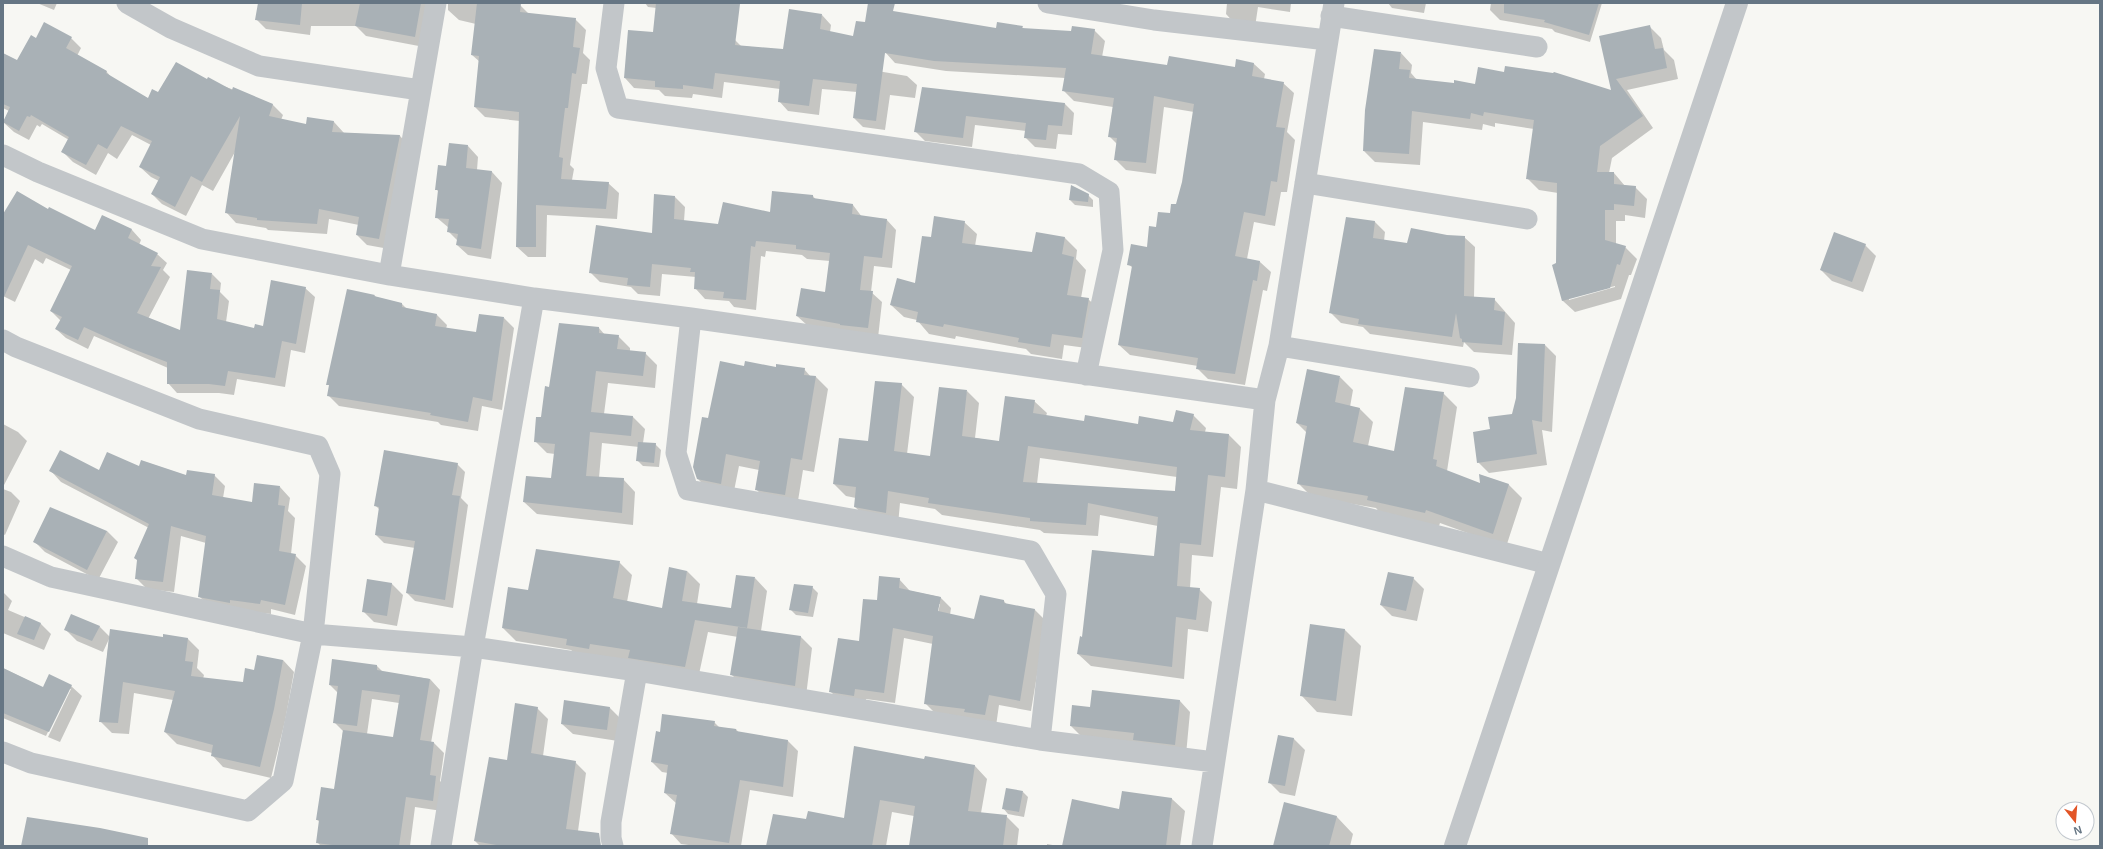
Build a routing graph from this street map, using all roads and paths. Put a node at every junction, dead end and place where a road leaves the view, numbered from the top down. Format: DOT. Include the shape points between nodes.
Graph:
graph roads {
  1 [pos="127,3"];
  2 [pos="436,3"];
  3 [pos="614,3"];
  4 [pos="1048,3"];
  5 [pos="1737,3"];
  6 [pos="1332,10"];
  7 [pos="1156,11"];
  8 [pos="1327,40"];
  9 [pos="1537,47"];
  10 [pos="420,90"];
  11 [pos="3,155"];
  12 [pos="1305,183"];
  13 [pos="1526,219"];
  14 [pos="389,275"];
  15 [pos="534,298"];
  16 [pos="691,318"];
  17 [pos="3,340"];
  18 [pos="1279,346"];
  19 [pos="1086,375"];
  20 [pos="1470,377"];
  21 [pos="1265,400"];
  22 [pos="1256,490"];
  23 [pos="3,556"];
  24 [pos="1548,564"];
  25 [pos="313,634"];
  26 [pos="473,647"];
  27 [pos="637,672"];
  28 [pos="1040,740"];
  29 [pos="3,752"];
  30 [pos="1214,762"];
  31 [pos="442,846"];
  32 [pos="613,846"];
  33 [pos="1202,846"];
  34 [pos="1455,846"];
  1 -- 10 [label="street" via="171,28 259,66"];
  2 -- 10 [label="street"];
  3 -- 19 [label="street" via="606,68 618,108 1079,174 1109,192 1113,250"];
  4 -- 7 [label="street"];
  5 -- 24 [label="street"];
  6 -- 8 [label="street"];
  6 -- 9 [label="street"];
  7 -- 8 [label="street"];
  8 -- 12 [label="street"];
  10 -- 14 [label="street"];
  11 -- 14 [label="street" via="45,175 202,239"];
  12 -- 13 [label="street"];
  12 -- 18 [label="street"];
  14 -- 15 [label="street"];
  15 -- 16 [label="street"];
  15 -- 26 [label="street"];
  16 -- 19 [label="street"];
  16 -- 28 [label="street" via="676,453 688,490 1031,551 1056,594"];
  17 -- 25 [label="street" via="199,419 318,446 330,474"];
  18 -- 20 [label="street"];
  18 -- 21 [label="street"];
  19 -- 21 [label="street"];
  21 -- 22 [label="street"];
  22 -- 24 [label="street"];
  22 -- 30 [label="street"];
  23 -- 25 [label="street" via="50,577"];
  24 -- 34 [label="street"];
  25 -- 26 [label="street"];
  25 -- 29 [label="street" via="283,781 248,811 32,762"];
  26 -- 27 [label="street"];
  26 -- 31 [label="street"];
  27 -- 28 [label="street"];
  27 -- 32 [label="street" via="611,822"];
  28 -- 30 [label="street"];
  30 -- 33 [label="street"];
}
